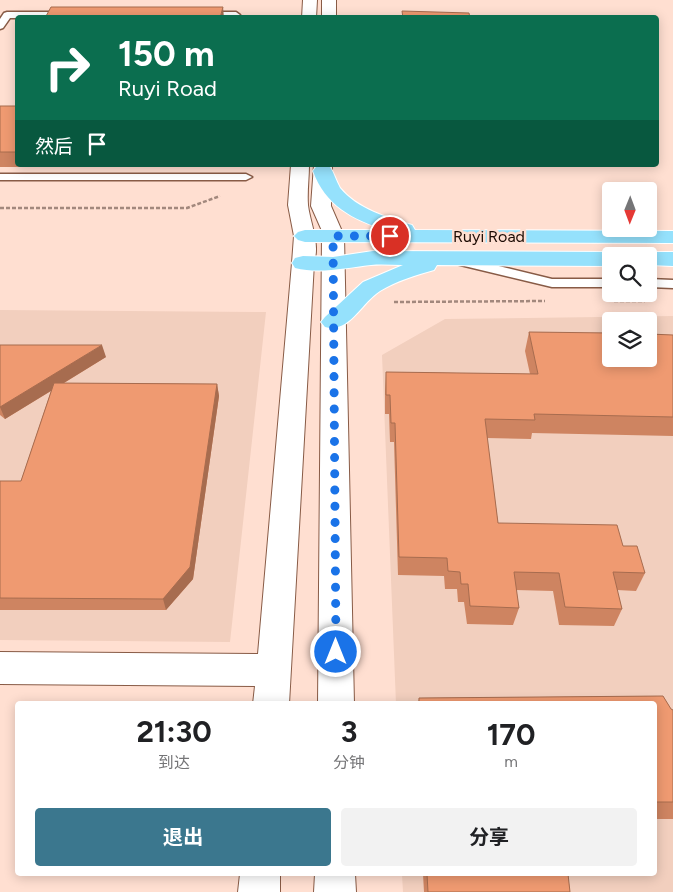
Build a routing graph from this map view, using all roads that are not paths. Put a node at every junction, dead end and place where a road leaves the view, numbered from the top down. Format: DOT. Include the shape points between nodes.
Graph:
graph roads {
  1 [pos="310,0"];
  2 [pos="329,0"];
  3 [pos="77,15"];
  4 [pos="196,15"];
  5 [pos="236,15"];
  6 [pos="309,15"];
  7 [pos="329,15"];
  8 [pos="0,26"];
  9 [pos="300,167"];
  10 [pos="323,168"];
  11 [pos="0,177"];
  12 [pos="246,177"];
  13 [pos="333,236"];
  14 [pos="446,236"];
  15 [pos="673,237"];
  16 [pos="304,250"];
  17 [pos="450,258"];
  18 [pos="602,259"];
  19 [pos="657,259"];
  20 [pos="673,259"];
  21 [pos="333,264"];
  22 [pos="602,283"];
  23 [pos="657,284"];
  24 [pos="673,284"];
  25 [pos="333,322"];
  26 [pos="0,668"];
  27 [pos="273,670"];
  28 [pos="271,701"];
  29 [pos="336,701"];
  30 [pos="260,876"];
  31 [pos="335,876"];
  32 [pos="259,892"];
  33 [pos="335,892"];
  1 -- 6 [label="street"];
  2 -- 7 [label="street"];
  3 -- 8 [label="lane" via="8,15"];
  4 -- 5 [label="lane"];
  9 -- 16 [label="street" via="298,205"];
  10 -- 13 [label="street" via="321,206"];
  10 -- 14 [label="main road" via="331,189 343,202 361,212 411,231"];
  11 -- 12 [label="lane"];
  13 -- 14 [label="main road, Ruyi Road"];
  13 -- 16 [label="main road, Ruyi Road"];
  13 -- 21 [label="street"];
  14 -- 15 [label="main road, Ruyi Road"];
  16 -- 21 [label="main road, Ruyi Road"];
  16 -- 27 [label="street"];
  17 -- 18 [label="main road, Ruyi Road"];
  17 -- 21 [label="main road, Ruyi Road" via="373,258"];
  17 -- 22 [label="lane" via="552,283"];
  17 -- 25 [label="main road" via="408,270 372,287"];
  19 -- 20 [label="main road"];
  21 -- 25 [label="street"];
  23 -- 24 [label="lane"];
  25 -- 29 [label="street"];
  26 -- 27 [label="street"];
  27 -- 28 [label="street"];
  30 -- 32 [label="street"];
  31 -- 33 [label="street"];
}
